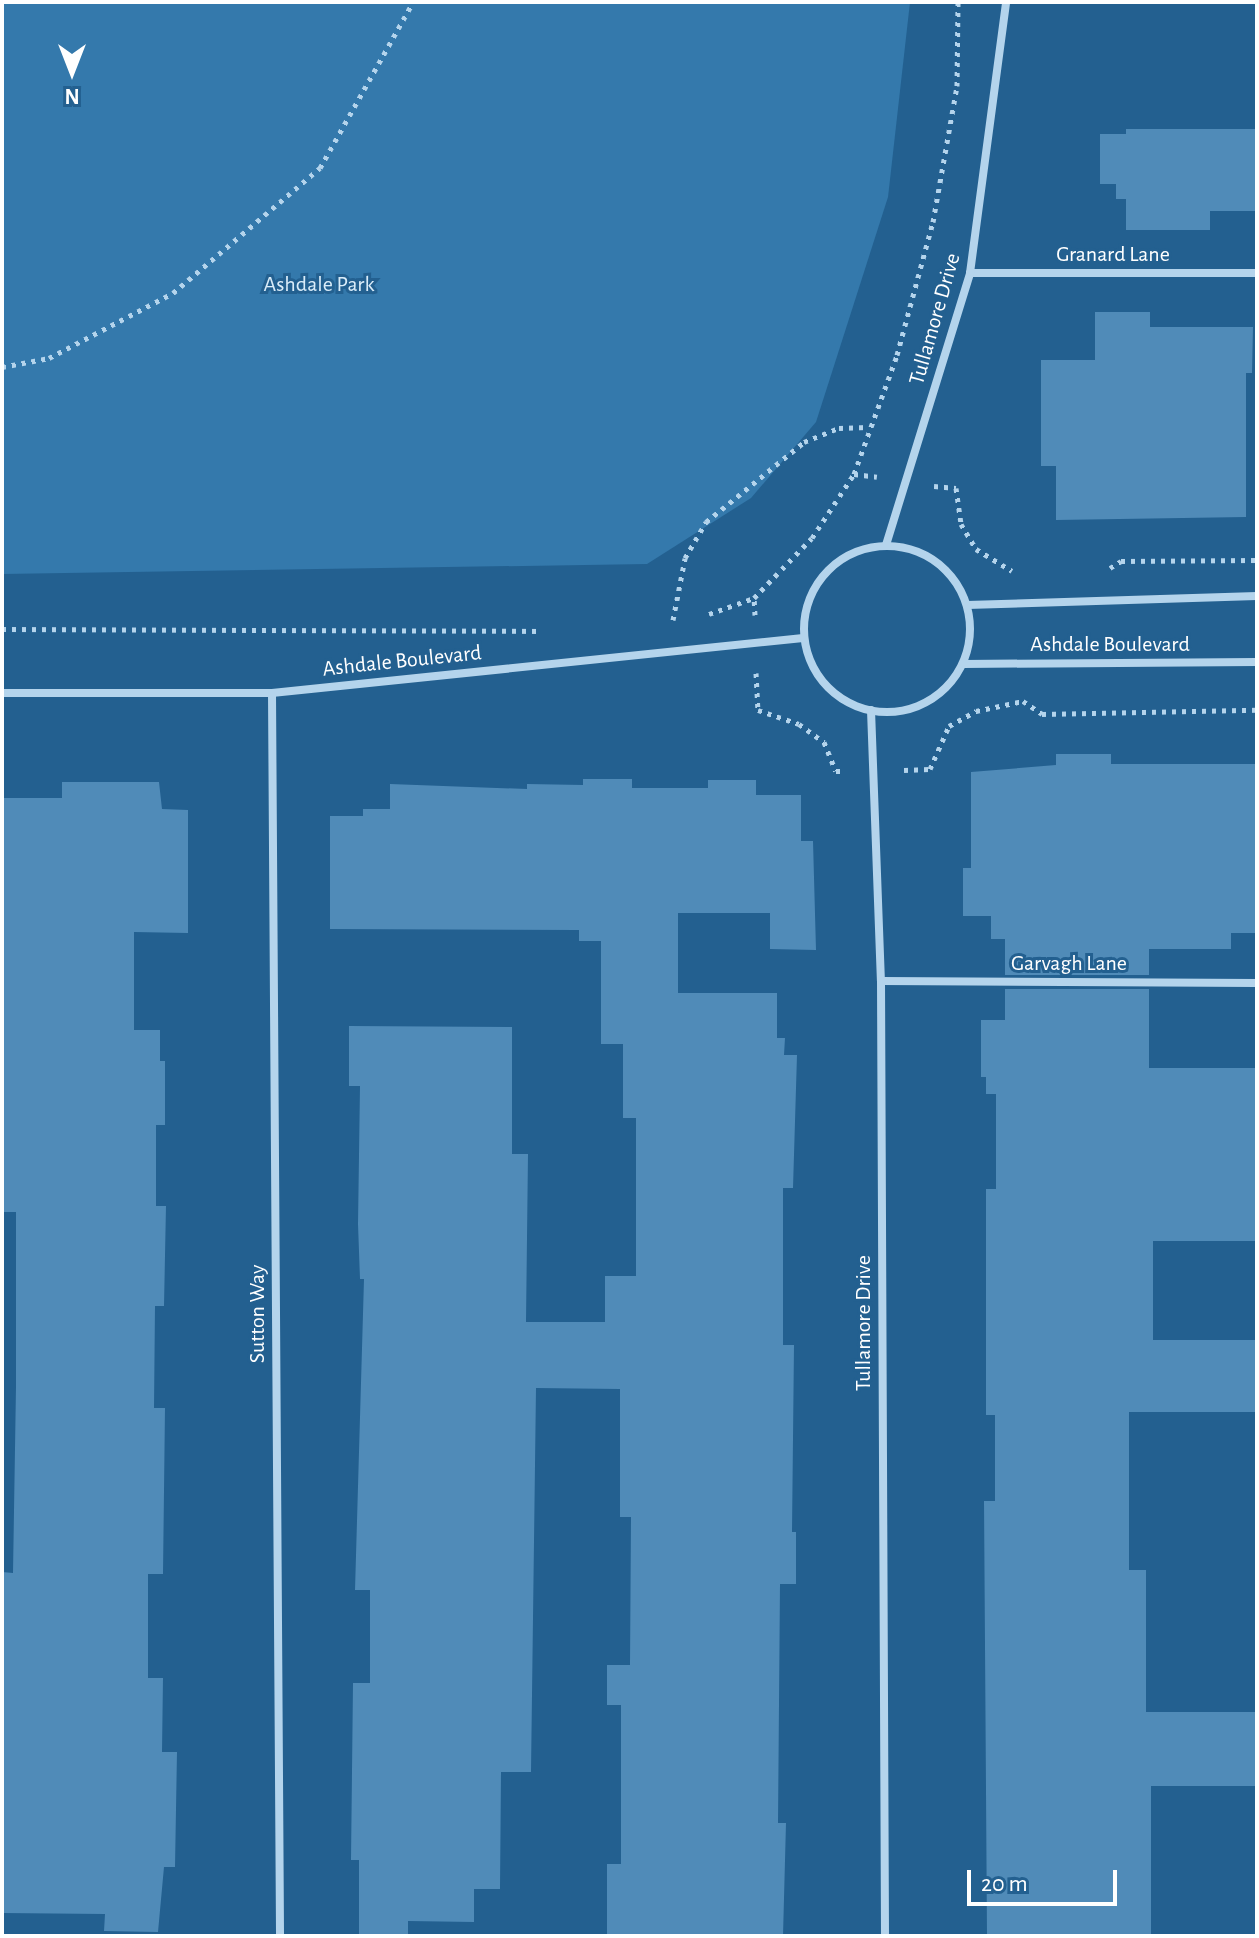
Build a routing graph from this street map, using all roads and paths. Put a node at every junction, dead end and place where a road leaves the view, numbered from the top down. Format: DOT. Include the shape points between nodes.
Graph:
graph roads {
  1 [pos="413,2"];
  2 [pos="958,2"];
  3 [pos="1006,2"];
  4 [pos="970,273"];
  5 [pos="1257,273"];
  6 [pos="2,367"];
  7 [pos="868,427"];
  8 [pos="854,474"];
  9 [pos="906,482"];
  10 [pos="886,545"];
  11 [pos="1257,560"];
  12 [pos="1019,573"];
  13 [pos="1101,574"];
  14 [pos="1257,596"];
  15 [pos="754,598"];
  16 [pos="967,605"];
  17 [pos="700,618"];
  18 [pos="686,622"];
  19 [pos="2,629"];
  20 [pos="554,631"];
  21 [pos="803,638"];
  22 [pos="755,643"];
  23 [pos="1257,662"];
  24 [pos="963,664"];
  25 [pos="2,693"];
  26 [pos="272,693"];
  27 [pos="871,710"];
  28 [pos="1257,710"];
  29 [pos="873,771"];
  30 [pos="881,981"];
  31 [pos="1257,983"];
  32 [pos="280,1936"];
  33 [pos="885,1936"];
  1 -- 6 [label="path" via="320,168 173,293 49,358"];
  2 -- 7 [label="path" via="957,86 933,222 897,355"];
  3 -- 4 [label="street, Tullamore Drive"];
  4 -- 5 [label="street, Granard Lane"];
  4 -- 9 [label="street, Tullamore Drive"];
  7 -- 8 [label="path"];
  7 -- 18 [label="path" via="839,428 804,442 706,522 685,558 673,627"];
  8 -- 9 [label="path"];
  8 -- 15 [label="path" via="812,538"];
  9 -- 10 [label="street, Tullamore Drive"];
  9 -- 12 [label="path" via="956,488 961,524 976,549"];
  10 -- 16 [label="street" via="915,550 940,565"];
  10 -- 21 [label="street" via="836,562 816,583 805,610"];
  11 -- 13 [label="path" via="1121,561"];
  14 -- 16 [label="street, Ashdale Boulevard"];
  15 -- 17 [label="path"];
  15 -- 22 [label="path"];
  16 -- 24 [label="street" via="971,633"];
  19 -- 20 [label="path"];
  21 -- 22 [label="street, Ashdale Boulevard"];
  21 -- 27 [label="street" via="821,681 843,700"];
  22 -- 26 [label="street, Ashdale Boulevard"];
  22 -- 29 [label="path" via="758,710 799,724 824,742 836,771"];
  23 -- 24 [label="street, Ashdale Boulevard"];
  24 -- 27 [label="street" via="946,687 922,704 893,712"];
  25 -- 26 [label="street, Ashdale Boulevard"];
  26 -- 32 [label="street, Sutton Way"];
  27 -- 29 [label="street, Tullamore Drive"];
  28 -- 29 [label="path" via="1042,714 1023,701 976,711 949,726 930,769"];
  29 -- 30 [label="street, Tullamore Drive"];
  30 -- 31 [label="street, Garvagh Lane"];
  30 -- 33 [label="street, Tullamore Drive"];
}
